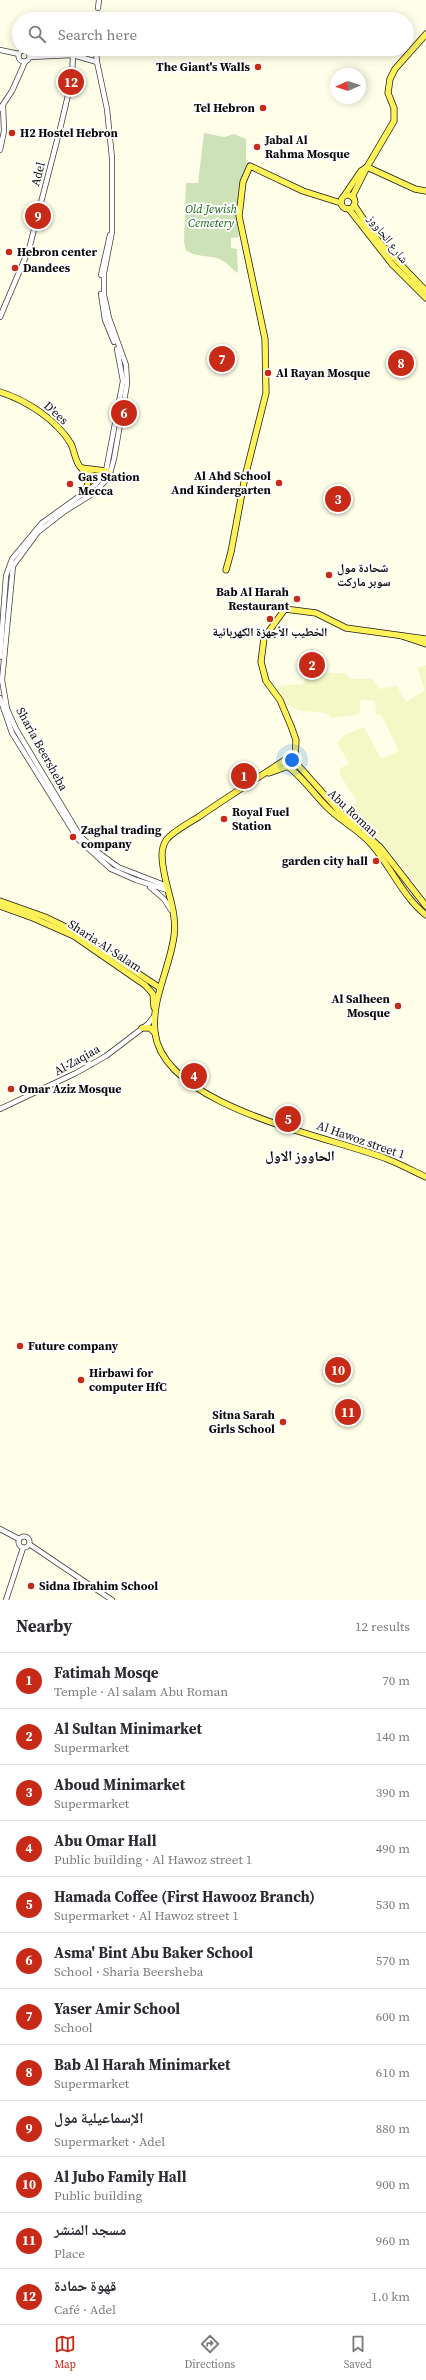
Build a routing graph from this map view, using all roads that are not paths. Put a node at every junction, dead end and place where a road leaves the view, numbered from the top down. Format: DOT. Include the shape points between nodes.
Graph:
graph roads {
  1 [pos="99,0"];
  2 [pos="98,8"];
  3 [pos="426,34"];
  4 [pos="414,48"];
  5 [pos="0,50"];
  6 [pos="12,53"];
  7 [pos="19,56"];
  8 [pos="52,56"];
  9 [pos="73,56"];
  10 [pos="76,56"];
  11 [pos="96,56"];
  12 [pos="407,56"];
  13 [pos="30,57"];
  14 [pos="24,62"];
  15 [pos="97,62"];
  16 [pos="2,107"];
  17 [pos="0,150"];
  18 [pos="367,167"];
  19 [pos="426,191"];
  20 [pos="344,197"];
  21 [pos="352,197"];
  22 [pos="341,203"];
  23 [pos="354,205"];
  24 [pos="349,209"];
  25 [pos="426,291"];
  26 [pos="426,298"];
  27 [pos="0,317"];
  28 [pos="0,392"];
  29 [pos="82,470"];
  30 [pos="108,472"];
  31 [pos="102,477"];
  32 [pos="86,491"];
  33 [pos="226,570"];
  34 [pos="400,635"];
  35 [pos="426,638"];
  36 [pos="426,644"];
  37 [pos="0,657"];
  38 [pos="0,698"];
  39 [pos="291,760"];
  40 [pos="288,767"];
  41 [pos="260,777"];
  42 [pos="164,872"];
  43 [pos="154,882"];
  44 [pos="145,883"];
  45 [pos="167,888"];
  46 [pos="0,901"];
  47 [pos="0,906"];
  48 [pos="426,906"];
  49 [pos="173,916"];
  50 [pos="426,916"];
  51 [pos="160,988"];
  52 [pos="155,1014"];
  53 [pos="142,1028"];
  54 [pos="155,1033"];
  55 [pos="0,1109"];
  56 [pos="426,1177"];
  57 [pos="0,1529"];
  58 [pos="19,1539"];
  59 [pos="29,1544"];
  60 [pos="23,1548"];
  61 [pos="6,1600"];
  62 [pos="112,1600"];
  1 -- 2 [label="street"];
  3 -- 4 [label="main road"];
  5 -- 6 [label="street"];
  7 -- 14 [label="street"];
  8 -- 13 [label="street"];
  9 -- 27 [label="street, Adel" via="72,78 29,249"];
  10 -- 15 [label="street"];
  11 -- 15 [label="street"];
  12 -- 18 [label="main road" via="390,79 388,94 394,108 394,121"];
  13 -- 14 [label="street"];
  14 -- 16 [label="street"];
  15 -- 30 [label="street" via="107,109 110,144 112,232 104,273 104,295 127,377"];
  16 -- 17 [label="street" via="4,131"];
  18 -- 19 [label="main road"];
  18 -- 20 [label="main road" via="361,171"];
  18 -- 21 [label="main road"];
  20 -- 21 [label="main road"];
  20 -- 22 [label="main road"];
  21 -- 23 [label="main road"];
  22 -- 24 [label="main road"];
  22 -- 33 [label="main road" via="303,191 250,166 243,182 239,216 266,339 266,393"];
  23 -- 24 [label="main road"];
  23 -- 25 [label="main road" via="379,242"];
  24 -- 26 [label="main road, شارع الحاووز" via="392,264"];
  28 -- 29 [label="main road, D'ees" via="44,415 71,444"];
  29 -- 30 [label="main road"];
  29 -- 31 [label="main road"];
  29 -- 32 [label="main road, D'ees" via="89,478"];
  30 -- 31 [label="main road"];
  30 -- 43 [label="street, Sharia Beersheba" via="94,492 38,532 13,566 2,680 8,709 16,729 80,836 98,853 118,866"];
  31 -- 32 [label="street"];
  32 -- 37 [label="street" via="42,523 12,559 6,576"];
  34 -- 35 [label="main road"];
  34 -- 36 [label="main road"];
  34 -- 39 [label="main road" via="346,628 316,613 285,609 264,638 261,662 266,681 280,700 296,740"];
  38 -- 44 [label="street, Sharia Beersheba" via="12,733 78,839 111,868"];
  39 -- 40 [label="main road"];
  39 -- 40 [label="main road"];
  39 -- 41 [label="main road"];
  39 -- 48 [label="main road, Abu Roman" via="339,811 380,847"];
  40 -- 41 [label="main road"];
  40 -- 50 [label="main road, Abu Roman" via="302,777 333,813 355,828 372,846"];
  41 -- 42 [label="main road" via="167,839 162,855"];
  42 -- 43 [label="street"];
  42 -- 45 [label="main road"];
  43 -- 45 [label="street, Sharia Beersheba"];
  44 -- 45 [label="street, Sharia Beersheba"];
  44 -- 49 [label="street" via="164,899"];
  45 -- 49 [label="main road"];
  46 -- 51 [label="main road, Sharia Al-Salam" via="45,917 76,932"];
  47 -- 52 [label="main road, Sharia Al-Salam" via="74,936 117,965 153,994"];
  49 -- 51 [label="main road" via="175,928 172,954"];
  51 -- 52 [label="main road"];
  52 -- 53 [label="street, Al-Zaqiaa"];
  52 -- 54 [label="main road"];
  53 -- 54 [label="main road" via="150,1028"];
  53 -- 55 [label="street, Al-Zaqiaa" via="106,1056"];
  54 -- 56 [label="main road, Al Hawoz street 1" via="158,1044 179,1075 229,1106 246,1114 387,1159"];
  57 -- 58 [label="street"];
  58 -- 59 [label="street" via="26,1537"];
  58 -- 60 [label="street" via="19,1544"];
  59 -- 60 [label="street"];
  59 -- 62 [label="street"];
  60 -- 61 [label="street"];
}
